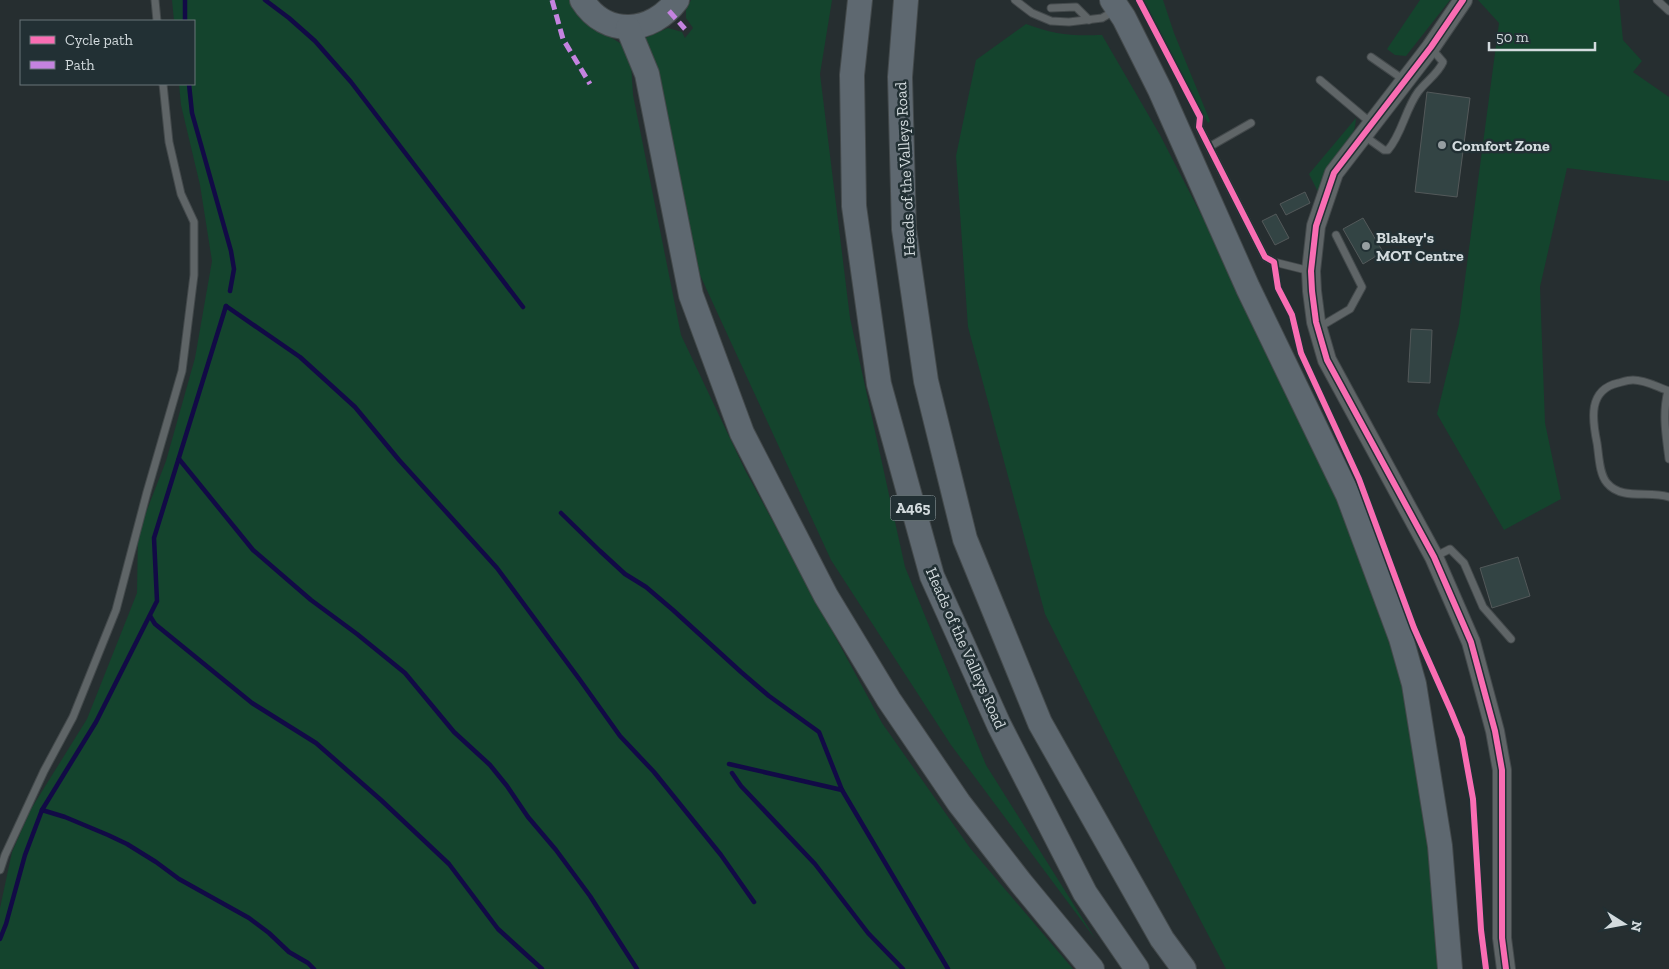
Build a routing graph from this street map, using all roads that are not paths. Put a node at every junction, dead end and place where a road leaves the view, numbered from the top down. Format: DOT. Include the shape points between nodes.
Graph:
graph roads {
  1 [pos="155,0"];
  2 [pos="582,0"];
  3 [pos="677,0"];
  4 [pos="860,0"];
  5 [pos="906,0"];
  6 [pos="1015,0"];
  7 [pos="1023,0"];
  8 [pos="1072,0"];
  9 [pos="1463,0"];
  10 [pos="1657,0"];
  11 [pos="1066,4"];
  12 [pos="1114,5"];
  13 [pos="1055,7"];
  14 [pos="1076,7"];
  15 [pos="1669,11"];
  16 [pos="1032,13"];
  17 [pos="157,20"];
  18 [pos="1089,20"];
  19 [pos="628,28"];
  20 [pos="1431,47"];
  21 [pos="1370,57"];
  22 [pos="1320,80"];
  23 [pos="1404,80"];
  24 [pos="163,85"];
  25 [pos="1200,117"];
  26 [pos="1251,123"];
  27 [pos="1367,129"];
  28 [pos="1209,147"];
  29 [pos="1336,235"];
  30 [pos="1311,271"];
  31 [pos="1318,328"];
  32 [pos="1669,391"];
  33 [pos="1669,459"];
  34 [pos="1669,497"];
  35 [pos="1434,557"];
  36 [pos="1511,639"];
  37 [pos="0,870"];
  38 [pos="1092,969"];
  39 [pos="1137,969"];
  40 [pos="1184,969"];
  41 [pos="1450,969"];
  42 [pos="1506,969"];
  1 -- 17 [label="lane"];
  2 -- 19 [label="highway" via="598,18"];
  3 -- 19 [label="highway" via="657,20"];
  4 -- 39 [label="highway, Heads of the Valleys Road / A465" via="852,75 854,206 878,384 932,576 999,726 1085,893"];
  5 -- 40 [label="highway, Heads of the Valleys Road / A465" via="900,77 904,229 926,382 965,539 1040,723 1162,939"];
  6 -- 16 [label="lane"];
  7 -- 16 [label="lane"];
  8 -- 14 [label="lane"];
  9 -- 20 [label="street"];
  10 -- 15 [label="lane"];
  11 -- 13 [label="lane"];
  11 -- 14 [label="lane"];
  12 -- 18 [label="lane" via="1102,18"];
  12 -- 41 [label="highway" via="1124,18 1160,90 1248,288 1348,494 1401,638 1414,684 1440,846"];
  14 -- 18 [label="lane"];
  16 -- 18 [label="lane" via="1051,21"];
  19 -- 38 [label="highway" via="647,74 691,295 742,433 826,596 889,700 959,803"];
  20 -- 23 [label="street"];
  20 -- 27 [label="lane" via="1444,62 1418,92 1396,142 1384,150"];
  21 -- 23 [label="lane"];
  22 -- 27 [label="lane"];
  23 -- 27 [label="street"];
  24 -- 37 [label="lane" via="169,142 181,194 194,222 194,275 182,371 116,610 73,717 44,771"];
  25 -- 28 [label="lane" via="1199,127"];
  26 -- 28 [label="lane"];
  27 -- 30 [label="street" via="1334,173 1316,226"];
  28 -- 30 [label="lane" via="1265,257"];
  29 -- 31 [label="lane" via="1362,286 1350,309"];
  30 -- 31 [label="street"];
  31 -- 35 [label="street" via="1327,360"];
  32 -- 33 [label="lane" via="1664,407"];
  32 -- 34 [label="lane" via="1632,380 1612,384 1599,393 1594,412 1595,436 1607,484 1631,494"];
  35 -- 36 [label="lane" via="1450,549 1464,563 1483,607"];
  35 -- 42 [label="street" via="1471,642 1502,770 1502,938"];
}
